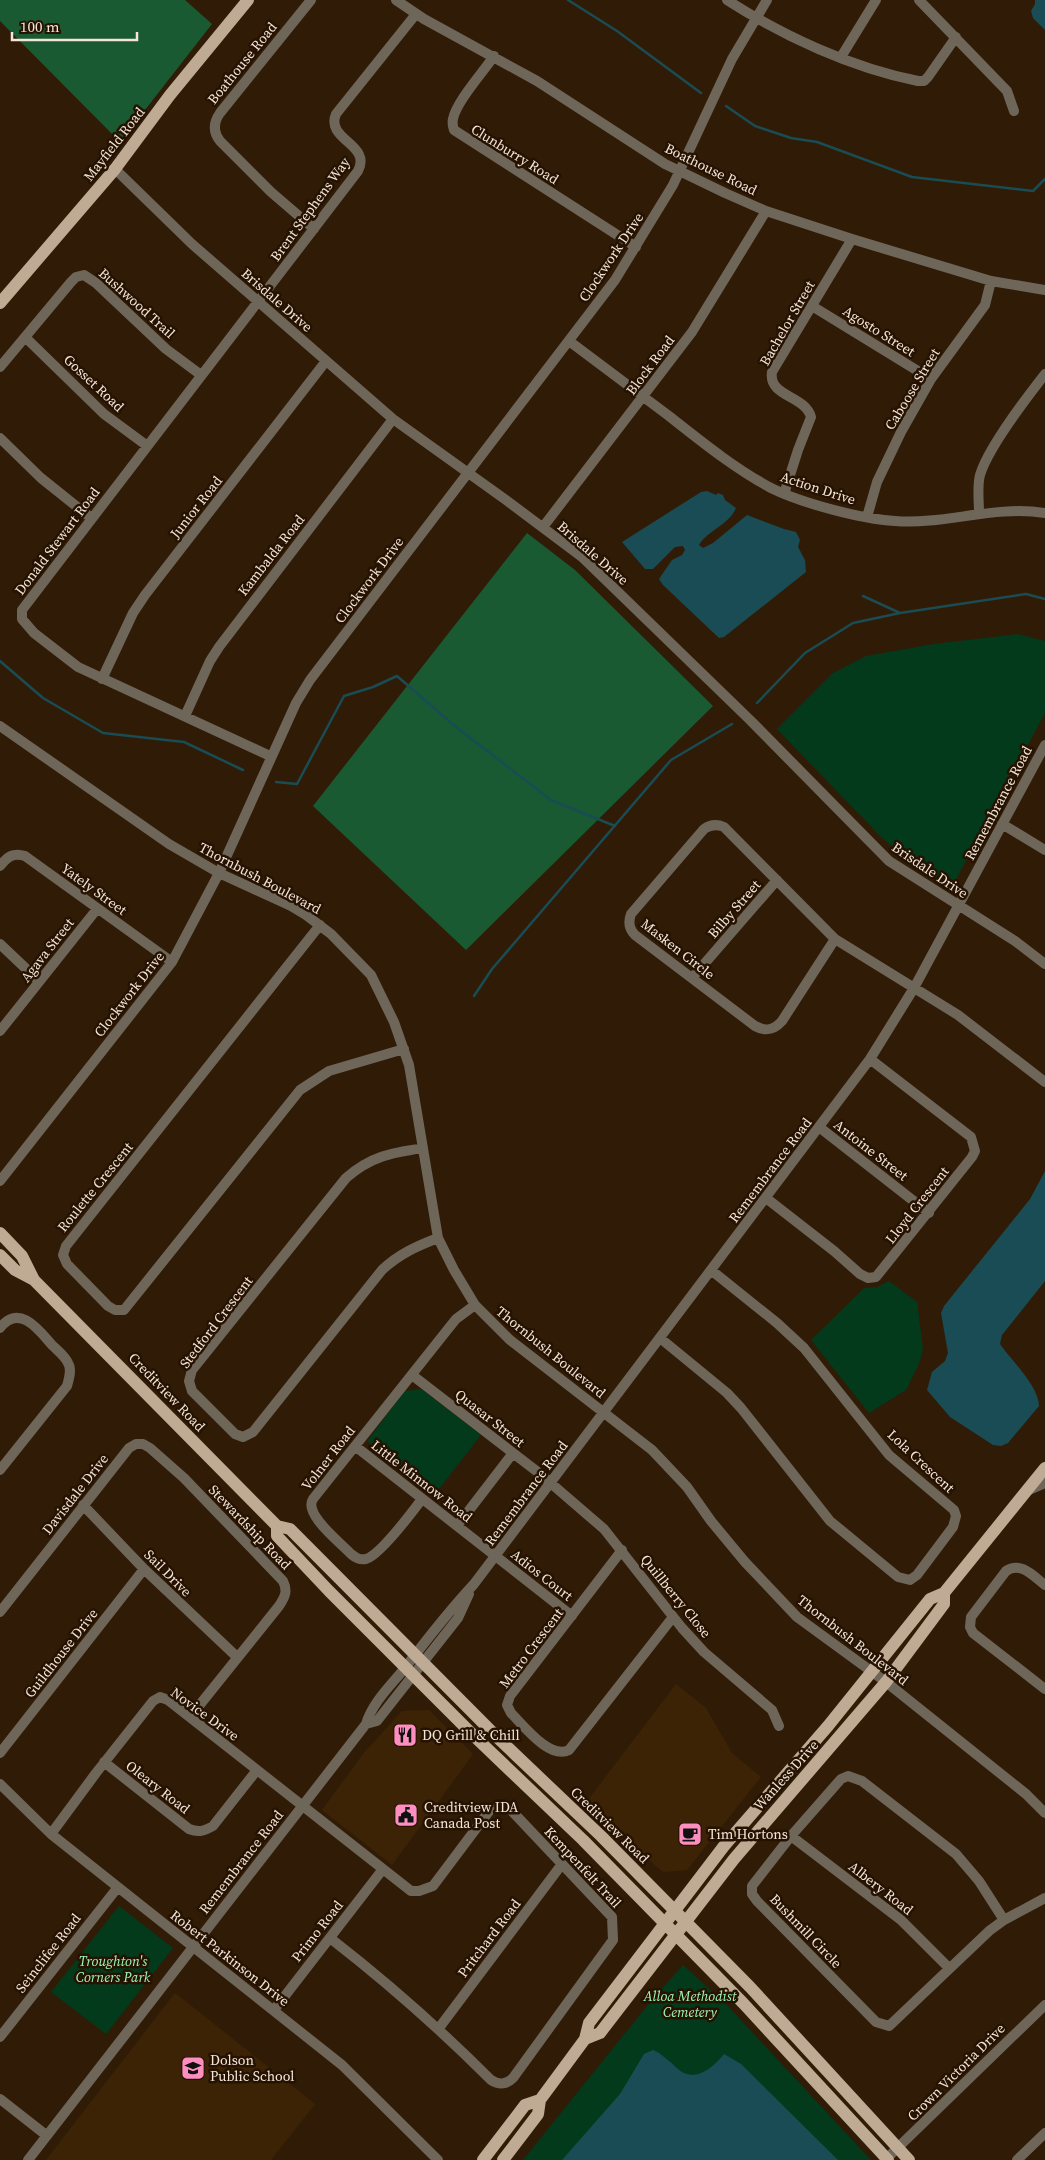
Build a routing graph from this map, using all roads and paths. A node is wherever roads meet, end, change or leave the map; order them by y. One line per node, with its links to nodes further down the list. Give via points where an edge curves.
1 (248, 0): 14 (main road, Mayfield Road, via 170,95)
2 (311, 0): 17 (street, Boathouse Road, via 214,124 220,141)
3 (396, 0): 8 (street, Boathouse Road)
4 (727, 0): 9 (street)
5 (767, 0): 9 (street, Clockwork Drive)
6 (876, 0): 12 (street)
7 (919, 0): 10 (street)
8 (416, 14): 11 (street, Boathouse Road); 17 (street, Brent Stephens Way, via 336,114 334,126 359,152 362,162)
9 (757, 18): 12 (street); 15 (street, Clockwork Drive, via 732,58)
10 (956, 37): 12 (street, via 924,81 911,80); 13 (street, via 1007,91)
11 (494, 56): 15 (street, Boathouse Road); 19 (street, Clunburry Road, via 454,114 454,130)
12 (841, 57)
13 (1014, 111)
14 (115, 169): 22 (street, Brisdale Drive); 23 (main road, Mayfield Road)
15 (680, 171): 16 (street, Boathouse Road); 19 (street, Clockwork Drive)
16 (766, 211): 18 (street, Boathouse Road); 32 (street, Block Road, via 699,321)
17 (314, 229): 22 (street, Brent Stephens Way)
18 (852, 240): 20 (street, Boathouse Road); 24 (street, Bachelor Street)
19 (636, 247): 26 (street, Clockwork Drive)
20 (991, 281): 21 (street, Boathouse Road); 31 (street, Caboose Street, via 985,305)
21 (1045, 290)
22 (258, 302): 27 (street, Brisdale Drive); 30 (street, Donald Stewart Road)
23 (0, 303)
24 (812, 306): 31 (street, Agosto Street); 37 (street, Bachelor Street, via 772,372 773,384 805,406 811,417)
25 (25, 337): 28 (street, Bushwood Trail); 30 (street, Bushwood Trail, via 71,282 84,275 166,349); 35 (street, Gosset Road, via 104,414)
26 (569, 341): 32 (street, Action Drive); 36 (street, Clockwork Drive)
27 (326, 360): 33 (street, Brisdale Drive); 43 (street, Junior Road, via 137,607)
28 (0, 367)
29 (1045, 374): 38 (street, via 981,472)
30 (200, 375): 35 (street, Donald Stewart Road)
31 (931, 379): 40 (street, Caboose Street, via 877,482)
32 (643, 397): 37 (street, Action Drive, via 726,461); 42 (street, Block Road)
33 (393, 419): 36 (street, Brisdale Drive); 44 (street, Kambalda Road, via 223,641 210,661)
34 (0, 438): 41 (street, via 41,478)
35 (146, 445): 41 (street, Donald Stewart Road)
36 (468, 472): 42 (street, Brisdale Drive); 47 (street, Clockwork Drive, via 310,680)
37 (784, 494): 40 (street, Action Drive)
38 (979, 513): 39 (street, Action Drive, via 1019,510); 40 (street, Action Drive, via 915,522)
39 (1045, 513)
40 (867, 517)
41 (91, 518): 43 (street, Donald Stewart Road, via 26,603 21,615 34,633 78,667)
42 (543, 527): 53 (street, Brisdale Drive, via 606,579 889,860)
43 (102, 679): 44 (street, Donald Stewart Road)
44 (185, 716): 47 (street, Donald Stewart Road)
45 (0, 726): 51 (street, Thornbush Boulevard, via 169,844)
46 (1045, 744): 48 (street, Remembrance Road)
47 (270, 756): 51 (street, Clockwork Drive)
48 (1002, 824): 49 (street); 53 (street, Remembrance Road)
49 (1045, 850)
50 (0, 866): 54 (street, Yately Street, via 12,855 25,856)
51 (219, 873): 55 (street, Thornbush Boulevard, via 291,906); 58 (street, Clockwork Drive)
52 (776, 880): 56 (street, Masken Circle); 60 (street, Bilby Street); 60 (street, Masken Circle, via 724,827 709,826 631,914 629,923 635,935)
53 (958, 906): 59 (street, Brisdale Drive); 62 (street, Remembrance Road)
54 (97, 909): 58 (street, Yately Street); 61 (street, Agava Street)
55 (320, 925): 64 (street, Thornbush Boulevard, via 371,975); 64 (street, Roulette Crescent, via 66,1246 63,1255 67,1264 108,1306 124,1310 300,1090 329,1071)
56 (835, 939): 60 (street, Masken Circle, via 782,1021 770,1029 755,1026); 62 (street, Masken Circle)
57 (0, 944): 61 (street)
58 (172, 962): 69 (street, Clockwork Drive)
59 (1045, 964)
60 (692, 978)
61 (39, 981): 63 (street, Agava Street)
62 (914, 988): 65 (street, Remembrance Road); 66 (street, Masken Circle, via 958,1015)
63 (0, 1031)
64 (404, 1049): 68 (street, Thornbush Boulevard)
65 (870, 1059): 67 (street, Remembrance Road); 71 (street, Lloyd Crescent, via 971,1137 974,1144 972,1157)
66 (1045, 1082)
67 (819, 1127): 70 (street, Remembrance Road); 71 (street, Antoine Street)
68 (423, 1148): 73 (street, Thornbush Boulevard); 73 (street, Stedford Crescent, via 371,1160 346,1178 192,1370 189,1381 192,1392 235,1434 243,1436 253,1432 382,1270 396,1257)
69 (0, 1181)
70 (766, 1198): 71 (street, Lloyd Crescent, via 868,1278 882,1272); 75 (street, Remembrance Road)
71 (929, 1213)
72 (0, 1233): 76 (main road, Creditview Road, via 22,1256)
73 (438, 1238): 77 (street, Thornbush Boulevard)
74 (0, 1255): 76 (main road, Creditview Road, via 15,1270)
75 (711, 1270): 79 (street, Remembrance Road); 79 (street, Lola Crescent, via 804,1348 889,1454 954,1510 953,1527 917,1575 910,1580 898,1577 830,1521 741,1408)
76 (34, 1280): 92 (main road, Creditview Road)
77 (475, 1305): 80 (street, Volner Road, via 456,1319); 81 (street, Thornbush Boulevard, via 510,1340)
78 (0, 1328): 85 (street, via 14,1318 32,1322 69,1364 70,1375 67,1386)
79 (660, 1338): 81 (street, Remembrance Road)
80 (412, 1375): 82 (street, Volner Road); 83 (street, Quasar Street)
81 (603, 1413): 87 (street, Remembrance Road); 105 (street, Thornbush Boulevard, via 652,1450 687,1488 745,1562 797,1617)
82 (355, 1446): 90 (street, Little Minnow Road); 90 (street, Volner Road, via 311,1503 314,1516 358,1559 371,1556 405,1522)
83 (512, 1453): 87 (street, Quasar Street); 93 (street)
84 (1045, 1468): 89 (main road, Wanless Drive)
85 (0, 1470)
86 (184, 1478): 91 (street, Davisdale Drive, via 150,1448 136,1444 128,1448); 102 (street, Stewardship Road, via 285,1586 279,1606)
87 (550, 1483): 94 (street, Quillberry Close, via 604,1529); 95 (street, Remembrance Road)
88 (1045, 1483): 89 (street)
89 (1029, 1490): 98 (main road, Wanless Drive)
90 (422, 1499): 93 (street, Little Minnow Road)
91 (83, 1505): 96 (street, Sail Drive); 99 (street, Davisdale Drive)
92 (278, 1526): 103 (main road, Creditview Road, via 290,1529); 104 (main road, Creditview Road, via 277,1536)
93 (458, 1526): 95 (street, Little Minnow Road)
94 (622, 1550): 100 (street, Metro Crescent); 101 (street, Quillberry Close)
95 (496, 1556): 100 (street, Adios Court); 103 (street, Remembrance Road, via 474,1584 458,1618)
96 (144, 1569): 102 (street, Sail Drive); 112 (street, Guildhouse Drive)
97 (1045, 1585): 107 (street, via 1026,1570 1012,1567 973,1613 970,1622 973,1634)
98 (944, 1593): 105 (main road, Wanless Drive, via 930,1599); 106 (main road, Wanless Drive, via 944,1604)
99 (0, 1612)
100 (572, 1616): 101 (street, Metro Crescent, via 510,1696 508,1705 511,1713 551,1751 561,1753 573,1747)
101 (673, 1617): 109 (street, Quillberry Close, via 704,1652 772,1710)
102 (237, 1657): 108 (street, Stewardship Road)
103 (419, 1659): 104 (street, Remembrance Road); 111 (main road, Creditview Road)
104 (409, 1671): 110 (main road, Creditview Road); 116 (street, Remembrance Road, via 369,1714 366,1724)
105 (872, 1672): 106 (street, Thornbush Boulevard); 124 (main road, Wanless Drive)
106 (886, 1682): 117 (street, Thornbush Boulevard, via 1026,1794); 126 (main road, Wanless Drive, via 756,1832)
107 (1045, 1689)
108 (190, 1717): 113 (street, Novice Drive, via 160,1697 153,1701); 114 (street, Novice Drive)
109 (779, 1726)
110 (474, 1737): 111 (main road, via 483,1734); 127 (main road, Creditview Road)
111 (501, 1741): 124 (main road, Creditview Road)
112 (0, 1753)
113 (104, 1762): 114 (street, Oleary Road, via 189,1829 203,1832 213,1826); 118 (street, Novice Drive)
114 (257, 1770): 116 (street, Novice Drive)
115 (0, 1784): 118 (street, Robert Parkinson Drive)
116 (302, 1806): 121 (street, Kempenfelt Trail); 130 (street, Remembrance Road)
117 (1045, 1813)
118 (51, 1834): 122 (street, Robert Parkinson Drive)
119 (791, 1836): 125 (street, Bushmill Circle, via 840,1779 854,1777 956,1854 979,1881); 131 (street, Albery Road, via 901,1920); 131 (street, Bushmill Circle, via 758,1876 752,1886 752,1894 876,2022 889,2026 894,2023)
120 (562, 1864): 121 (street, Kempenfelt Trail, via 509,1808 499,1806 490,1810 433,1886 426,1890 412,1891); 134 (street, Pritchard Road); 134 (street, Kempenfelt Trail, via 612,1917 613,1940 512,2078 500,2084 491,2080)
121 (383, 1869): 129 (street, Primo Road)
122 (118, 1888): 130 (street, Robert Parkinson Drive); 135 (street, Seinclifee Road)
123 (1045, 1898): 125 (street, Bushmill Circle)
124 (674, 1910): 126 (main road, Creditview Road); 127 (main road, Wanless Drive)
125 (1004, 1920): 131 (street, Bushmill Circle)
126 (685, 1921): 128 (main road, Wanless Drive); 141 (main road, Creditview Road)
127 (665, 1923): 128 (main road, Creditview Road); 136 (main road, Wanless Drive, via 589,2023)
128 (676, 1934): 136 (main road, Wanless Drive, via 600,2033); 142 (main road, Creditview Road)
129 (330, 1938): 133 (street, Primo Road); 134 (street, Kempenfelt Trail, via 385,1980)
130 (193, 1946): 133 (street, Robert Parkinson Drive); 140 (street, Remembrance Road)
131 (949, 1968)
132 (1045, 2005): 141 (street, Crown Victoria Drive)
133 (274, 2010): 144 (street, Robert Parkinson Drive, via 342,2065)
134 (439, 2028)
135 (0, 2037)
136 (585, 2039): 138 (main road, Wanless Drive)
137 (0, 2099): 140 (street)
138 (540, 2100): 145 (main road, Wanless Drive, via 525,2105); 146 (main road, Wanless Drive, via 538,2114)
139 (1045, 2133): 148 (street)
140 (46, 2135): 143 (street, Remembrance Road)
141 (897, 2147): 142 (street, Crown Victoria Drive); 147 (main road, Creditview Road)
142 (887, 2159)
143 (28, 2160)
144 (438, 2160)
145 (483, 2160)
146 (503, 2160)
147 (909, 2160)
148 (1017, 2160)

